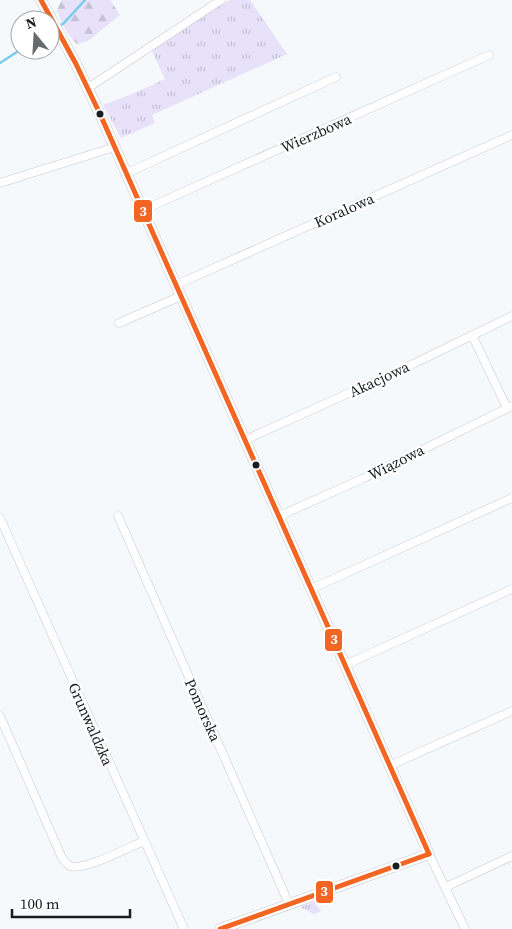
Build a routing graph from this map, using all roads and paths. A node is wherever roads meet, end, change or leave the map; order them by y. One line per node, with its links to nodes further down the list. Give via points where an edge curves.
1 (41, 0): 5 (street)
2 (221, 0): 5 (street)
3 (489, 55): 10 (street, Wierzbowa)
4 (336, 77): 8 (street)
5 (88, 88): 7 (street)
6 (512, 135): 11 (street, Koralowa)
7 (115, 147): 8 (street); 9 (street)
8 (127, 173): 10 (street)
9 (0, 183)
10 (143, 210): 11 (street)
11 (176, 285): 12 (street)
12 (181, 296): 14 (street); 17 (street)
13 (512, 316): 15 (street, Akacjowa)
14 (119, 323)
15 (472, 335): 16 (street); 17 (street, Akacjowa)
16 (509, 407): 20 (street, Wiązowa)
17 (245, 440): 20 (street)
18 (512, 498): 22 (street)
19 (118, 516): 32 (street, Pomorska)
20 (279, 516): 22 (street)
21 (0, 518): 28 (street, Grunwaldzka)
22 (311, 589): 24 (street)
23 (512, 589): 24 (street)
24 (345, 665): 27 (street)
25 (512, 711): 27 (street)
26 (0, 716): 28 (street, via 66,862 71,866 86,865)
27 (389, 766): 29 (street)
28 (144, 841): 33 (street, Grunwaldzka)
29 (429, 854): 31 (street); 32 (street)
30 (512, 856): 31 (street)
31 (446, 887): 35 (street)
32 (289, 904): 34 (street)
33 (184, 929)
34 (220, 929)
35 (464, 929)

